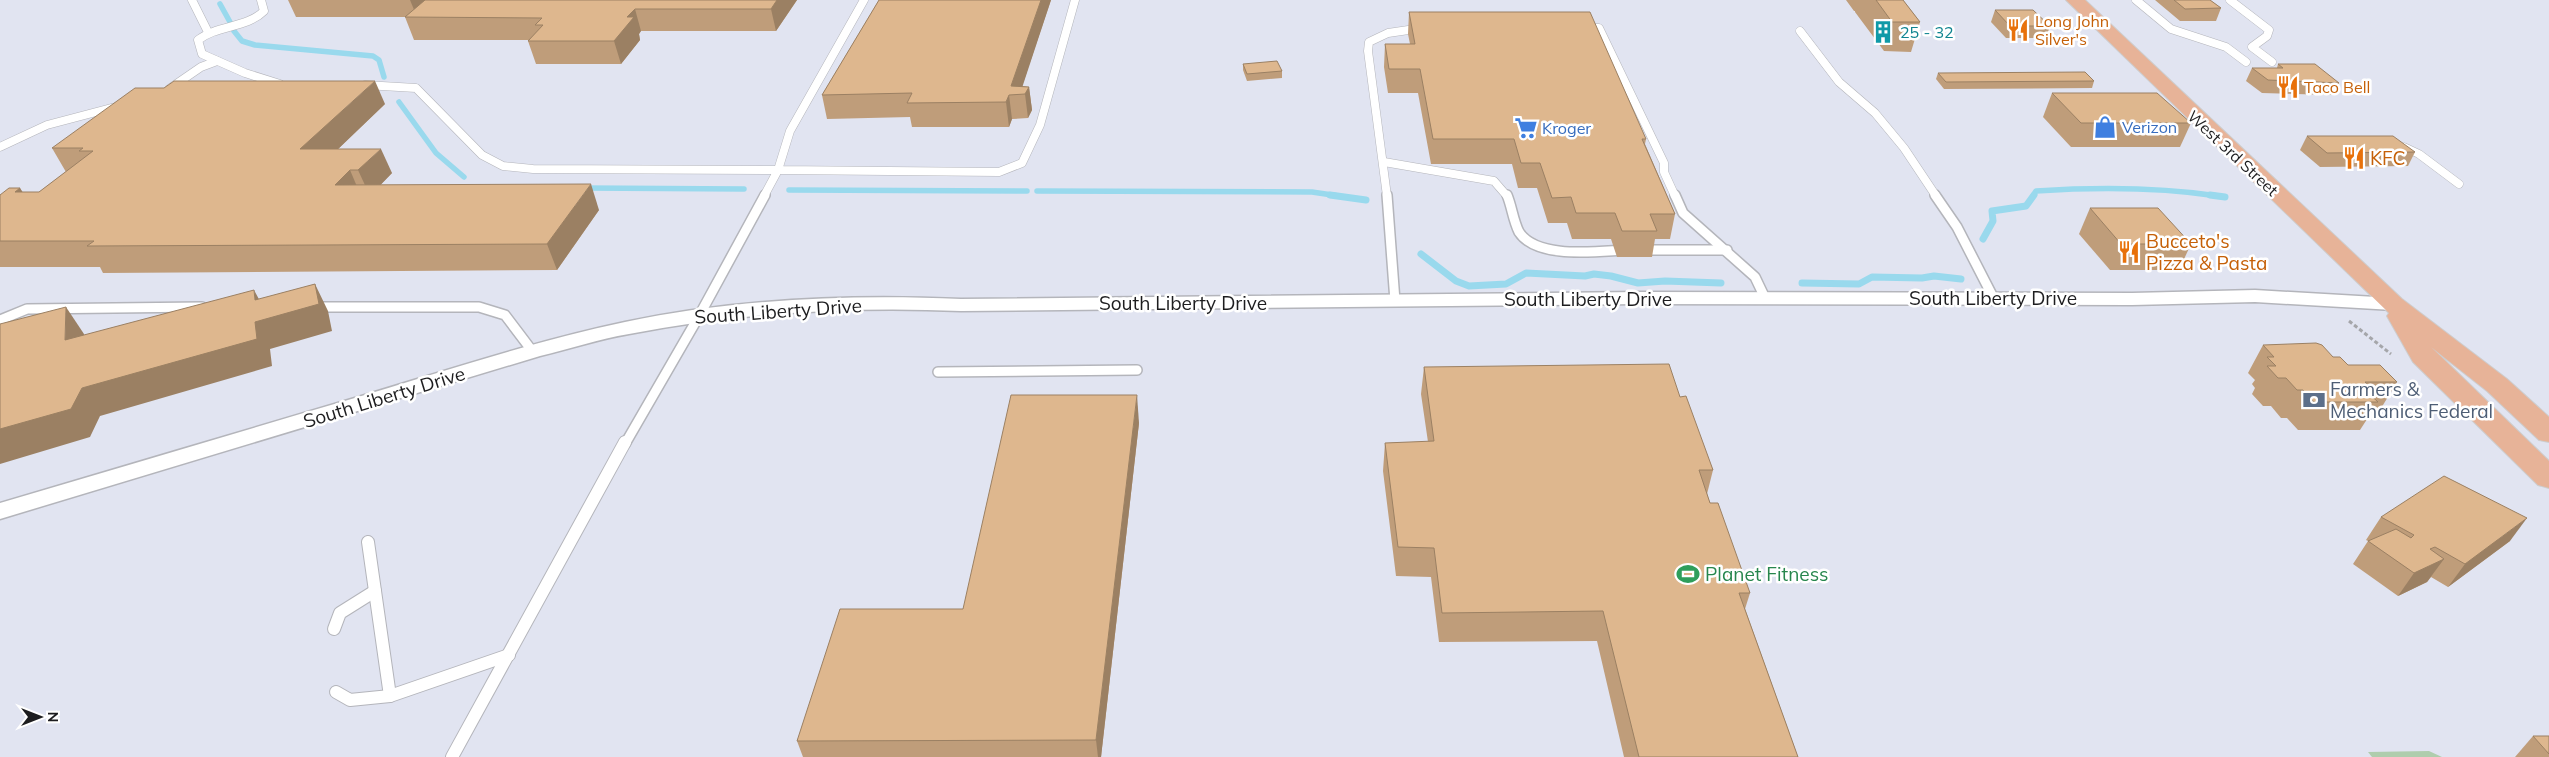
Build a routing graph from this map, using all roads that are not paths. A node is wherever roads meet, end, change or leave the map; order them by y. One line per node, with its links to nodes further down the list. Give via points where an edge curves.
1 (192, 0): 11 (lane)
2 (261, 0): 11 (lane, via 264,11 257,18)
3 (864, 0): 24 (lane, via 790,131)
4 (1075, 0): 24 (lane, via 1040,125 1022,163 999,172)
5 (2075, 0): 30 (main road, West 3rd Street)
6 (2136, 0): 13 (lane, via 2171,29 2226,47)
7 (2230, 0): 14 (lane, via 2269,30 2268,36 2252,47)
8 (1436, 28): 23 (lane, via 1396,30 1369,42)
9 (1570, 28): 26 (lane, via 1599,28 1664,163 1664,172 1683,213)
10 (1800, 31): 27 (lane, via 1839,82 1875,113 1904,148 1957,227)
11 (208, 32): 12 (lane, via 198,40 202,54)
12 (217, 61): 15 (lane); 19 (lane, via 184,77 163,97)
13 (2246, 62)
14 (2272, 62)
15 (260, 77): 16 (lane); 17 (lane)
16 (246, 82)
17 (285, 84)
18 (353, 85): 24 (lane, via 416,88 482,154 503,166 533,169)
19 (173, 95)
20 (126, 105): 22 (lane, via 47,125)
21 (2392, 144): 25 (lane, via 2419,154)
22 (0, 147)
23 (1384, 162): 26 (lane, via 1494,181 1507,191 1520,234 1534,245 1546,249); 29 (lane)
24 (778, 170): 33 (lane)
25 (2459, 184)
26 (1727, 250): 28 (lane, via 1755,277)
27 (1993, 297): 28 (street, South Liberty Drive); 30 (street, South Liberty Drive, via 2132,299 2255,296)
28 (1765, 298): 29 (street, South Liberty Drive)
29 (1395, 301): 33 (street, South Liberty Drive, via 907,303 794,306)
30 (2393, 304): 38 (main road, West 3rd Street, via 2497,385); 39 (main road, West 3rd Street, via 2423,356)
31 (209, 307): 34 (lane, via 27,309)
32 (307, 307): 35 (lane, via 479,307 505,315)
33 (699, 316): 35 (street, South Liberty Drive, via 626,328); 44 (lane, via 650,398)
34 (0, 320)
35 (533, 352): 40 (street, South Liberty Drive)
36 (1137, 370): 37 (lane)
37 (938, 372)
38 (2549, 433)
39 (2549, 478)
40 (0, 511)
41 (368, 542): 42 (lane)
42 (375, 591): 43 (lane, via 340,613); 46 (lane)
43 (334, 629)
44 (509, 655): 46 (lane); 47 (lane)
45 (336, 692): 46 (lane, via 350,700)
46 (390, 696)
47 (452, 757)

